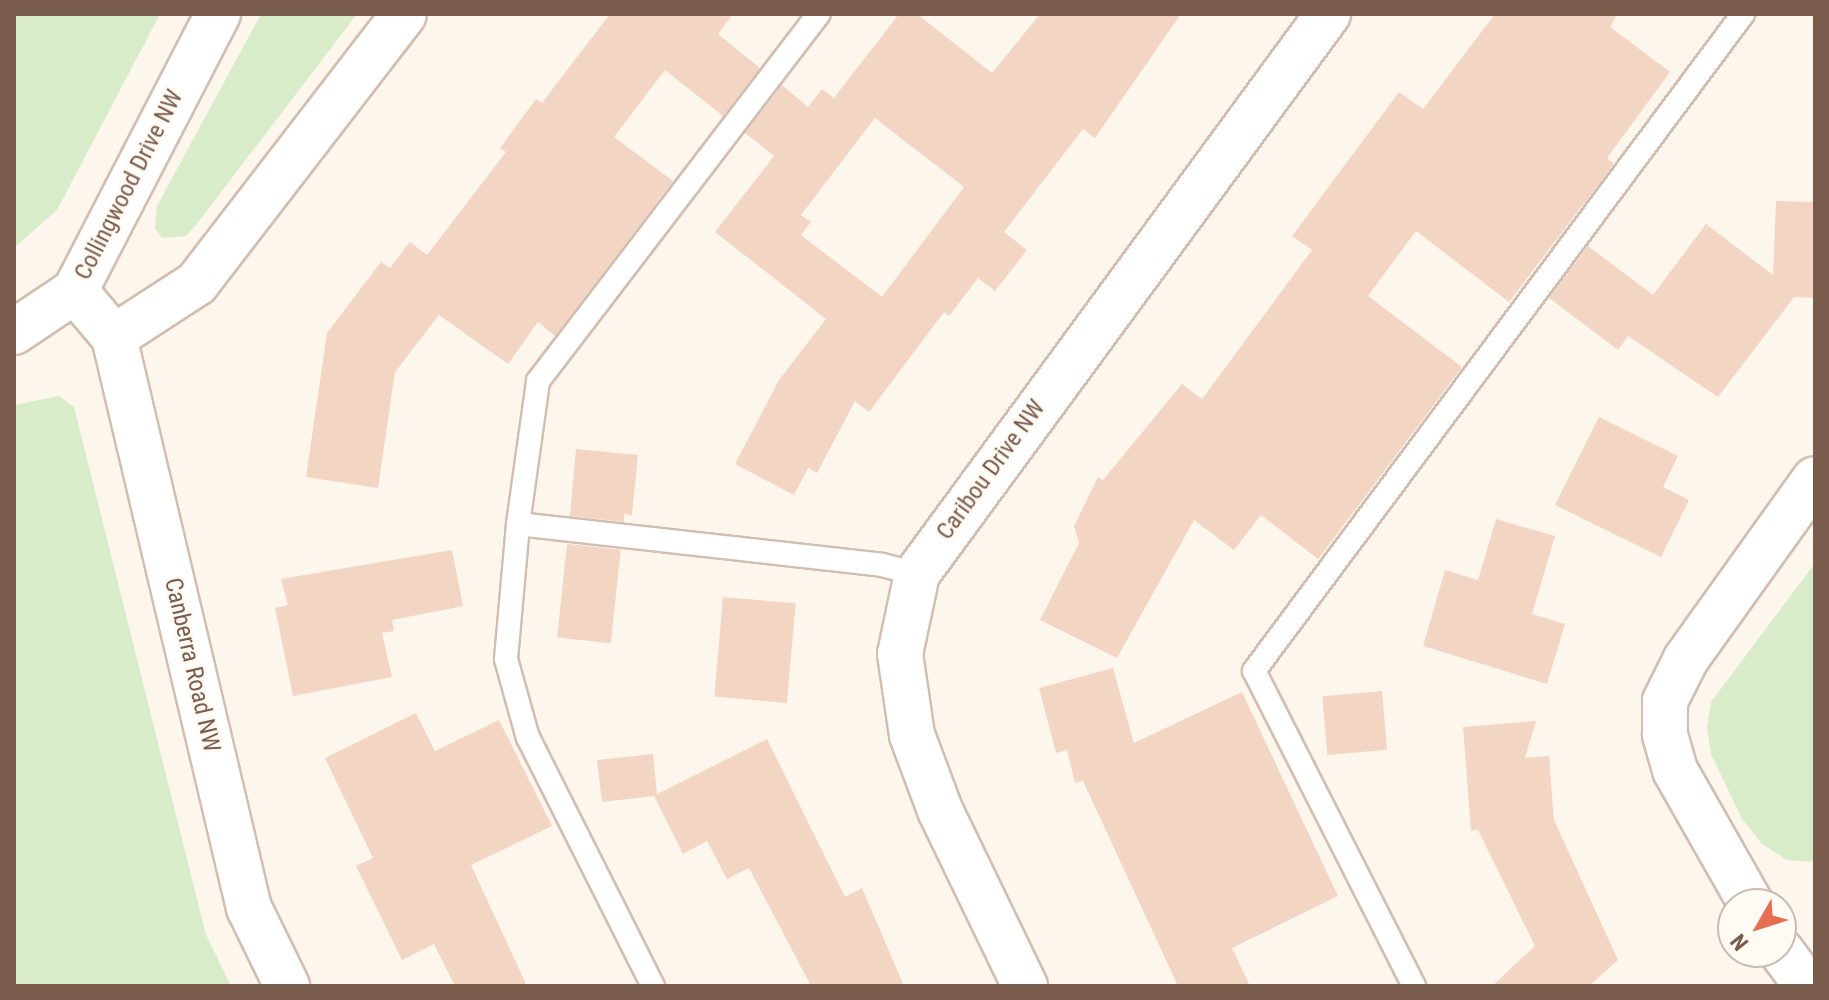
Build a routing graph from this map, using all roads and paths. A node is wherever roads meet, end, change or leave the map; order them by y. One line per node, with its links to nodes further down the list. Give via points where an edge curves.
1 (218, 14): 6 (street, Collingwood Drive NW)
2 (404, 14): 8 (street, via 197,283)
3 (819, 14): 10 (lane, via 538,381)
4 (1328, 14): 11 (street, Caribou Drive NW)
5 (1743, 14): 17 (lane, via 1254,671)
6 (75, 291): 7 (street, Collingwood Drive NW); 8 (street, Canberra Road NW)
7 (14, 332)
8 (114, 337): 14 (street, Canberra Road NW, via 249,908)
9 (1815, 479): 12 (street, via 1686,659 1665,701 1665,734 1675,770)
10 (518, 524): 11 (lane, via 882,565); 15 (lane, via 506,659 528,738)
11 (917, 574): 16 (street, Caribou Drive NW, via 900,654 912,735 940,810)
12 (1742, 888)
13 (1794, 968): 18 (street)
14 (287, 986)
15 (653, 986)
16 (1025, 986)
17 (1414, 986)
18 (1807, 986)

